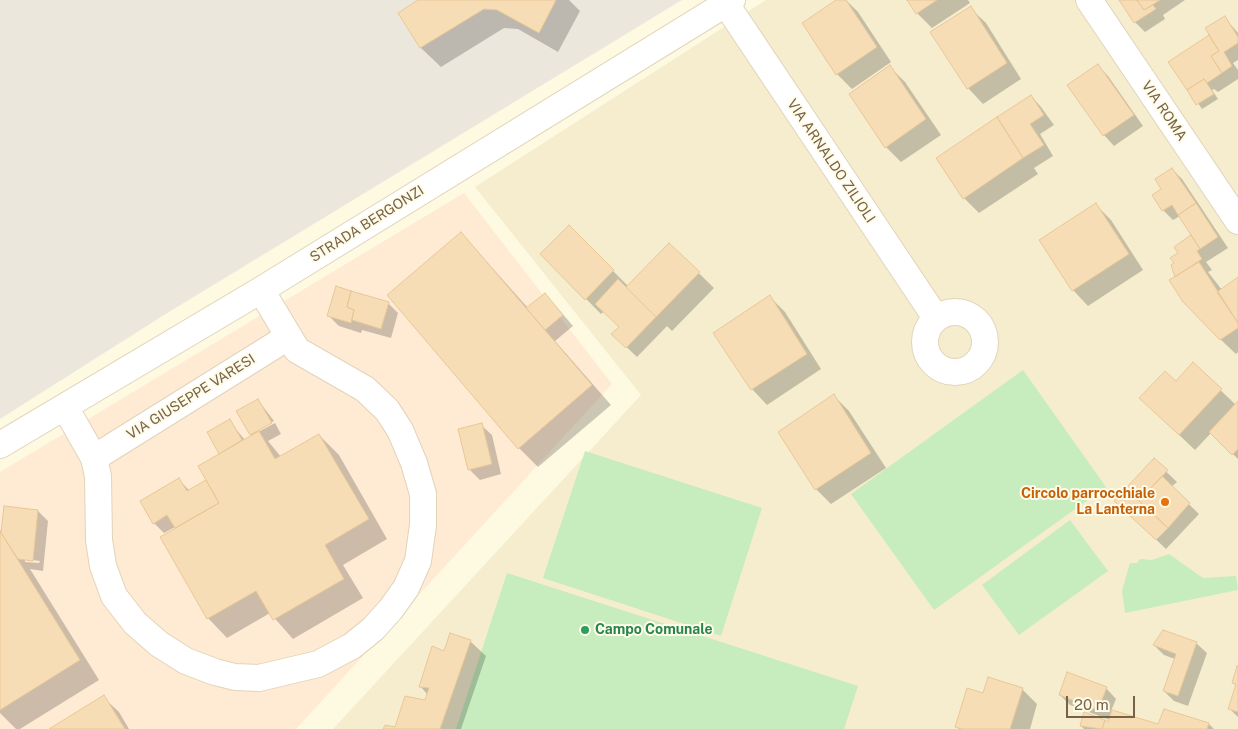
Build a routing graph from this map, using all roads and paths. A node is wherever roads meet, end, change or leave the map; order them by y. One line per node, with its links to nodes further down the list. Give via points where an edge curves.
1 (1089, 0): 3 (street, VIA ROMA)
2 (729, 2): 4 (street, STRADA BERGONZI); 5 (street, VIA ARNALDO ZILIOLI)
3 (1238, 222)
4 (261, 290): 6 (street); 7 (street, STRADA BERGONZI)
5 (936, 318)
6 (288, 337): 9 (street, VIA GIUSEPPE VARESI); 9 (street, via 298,350 365,389 387,410 400,430 414,463 422,494 423,525 418,561 406,588 391,610 352,646 318,664 259,678 215,672 186,661 159,644 114,596 103,566)
7 (65, 406): 8 (street, STRADA BERGONZI); 9 (street)
8 (0, 445)
9 (94, 458)

